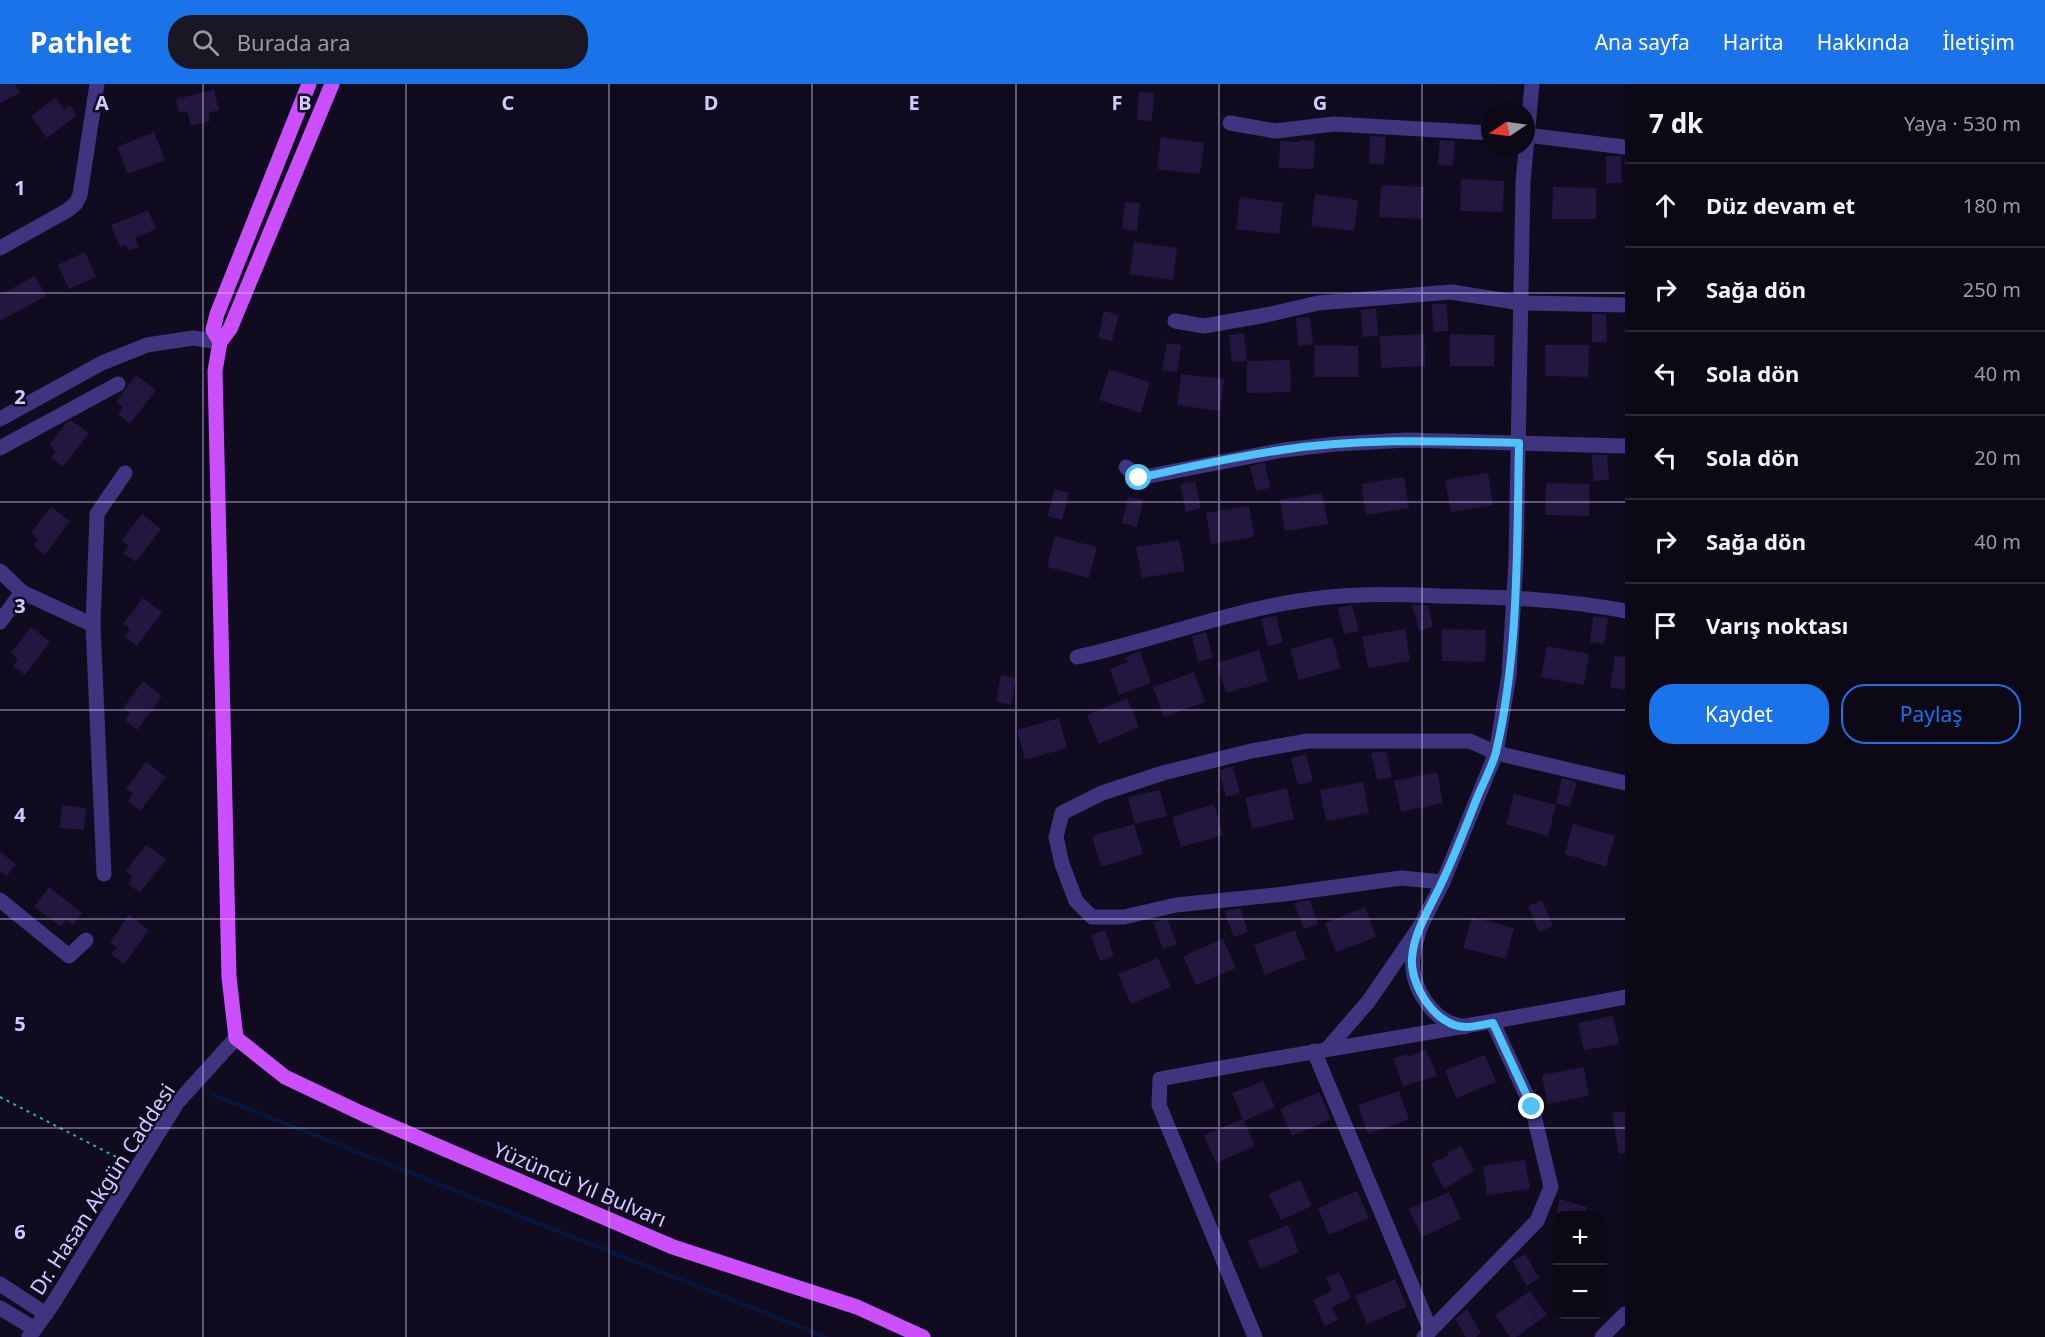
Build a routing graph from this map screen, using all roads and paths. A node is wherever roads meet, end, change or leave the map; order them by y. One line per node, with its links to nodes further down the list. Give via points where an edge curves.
1 (97, 84): 11 (street, via 76,203)
2 (309, 84): 15 (main road, via 217,314 213,330)
3 (332, 84): 15 (main road, via 230,329)
4 (1532, 84): 5 (street)
5 (1530, 102)
6 (1230, 123): 7 (street, via 1275,131 1334,124)
7 (1481, 132)
8 (1535, 136): 9 (street)
9 (1625, 147)
10 (1525, 156): 12 (street)
11 (0, 248)
12 (1521, 303): 13 (street); 14 (street, via 1451,292 1318,303 1204,326); 18 (street)
13 (1625, 305)
14 (1174, 321)
15 (220, 342): 17 (street, via 193,338 147,345 102,363); 40 (main road, via 215,371 221,680 229,977)
16 (117, 384): 20 (street)
17 (0, 419)
18 (1519, 443): 19 (street); 21 (street, via 1407,440 1336,444 1283,450 1139,478); 25 (street)
19 (1625, 446)
20 (0, 448)
21 (1126, 467)
22 (125, 473): 28 (street, via 97,514)
23 (0, 571): 24 (street)
24 (22, 592): 27 (street); 28 (street)
25 (1514, 597): 26 (street); 29 (street, via 1360,594 1298,601); 30 (street, via 1509,675)
26 (1625, 611)
27 (0, 622)
28 (93, 625): 32 (street)
29 (1077, 657)
30 (1496, 753): 31 (street); 33 (street); 33 (street, via 1470,741 1297,743 1163,773 1102,793 1062,813 1056,837 1076,901 1092,917 1124,917 1176,905 1401,878)
31 (1625, 783)
32 (104, 874)
33 (1443, 882): 35 (street)
34 (0, 900): 36 (street, via 69,956)
35 (1421, 925): 39 (street, via 1412,958 1420,993 1447,1021); 41 (street, via 1368,1002)
36 (86, 940)
37 (1625, 997): 38 (street)
38 (1493, 1023): 39 (street); 49 (street, via 1532,1107 1551,1187 1537,1221)
39 (1465, 1028): 41 (street)
40 (236, 1038): 43 (street, Dr. Hasan Akgün Caddesi, via 177,1103); 50 (main road, Yüzüncü Yıl Bulvarı, via 285,1077 395,1128 674,1247 857,1307)
41 (1321, 1049): 49 (street); 51 (street, via 1160,1079 1159,1105)
42 (0, 1097): 43 (path)
43 (137, 1168): 46 (street, Dr. Hasan Akgün Caddesi)
44 (0, 1284): 46 (street)
45 (0, 1308): 48 (street)
46 (46, 1314): 48 (street, Dr. Hasan Akgün Caddesi)
47 (1625, 1314): 52 (street)
48 (32, 1333)
49 (1427, 1333)
50 (923, 1337)
51 (1255, 1337)
52 (1602, 1337)

